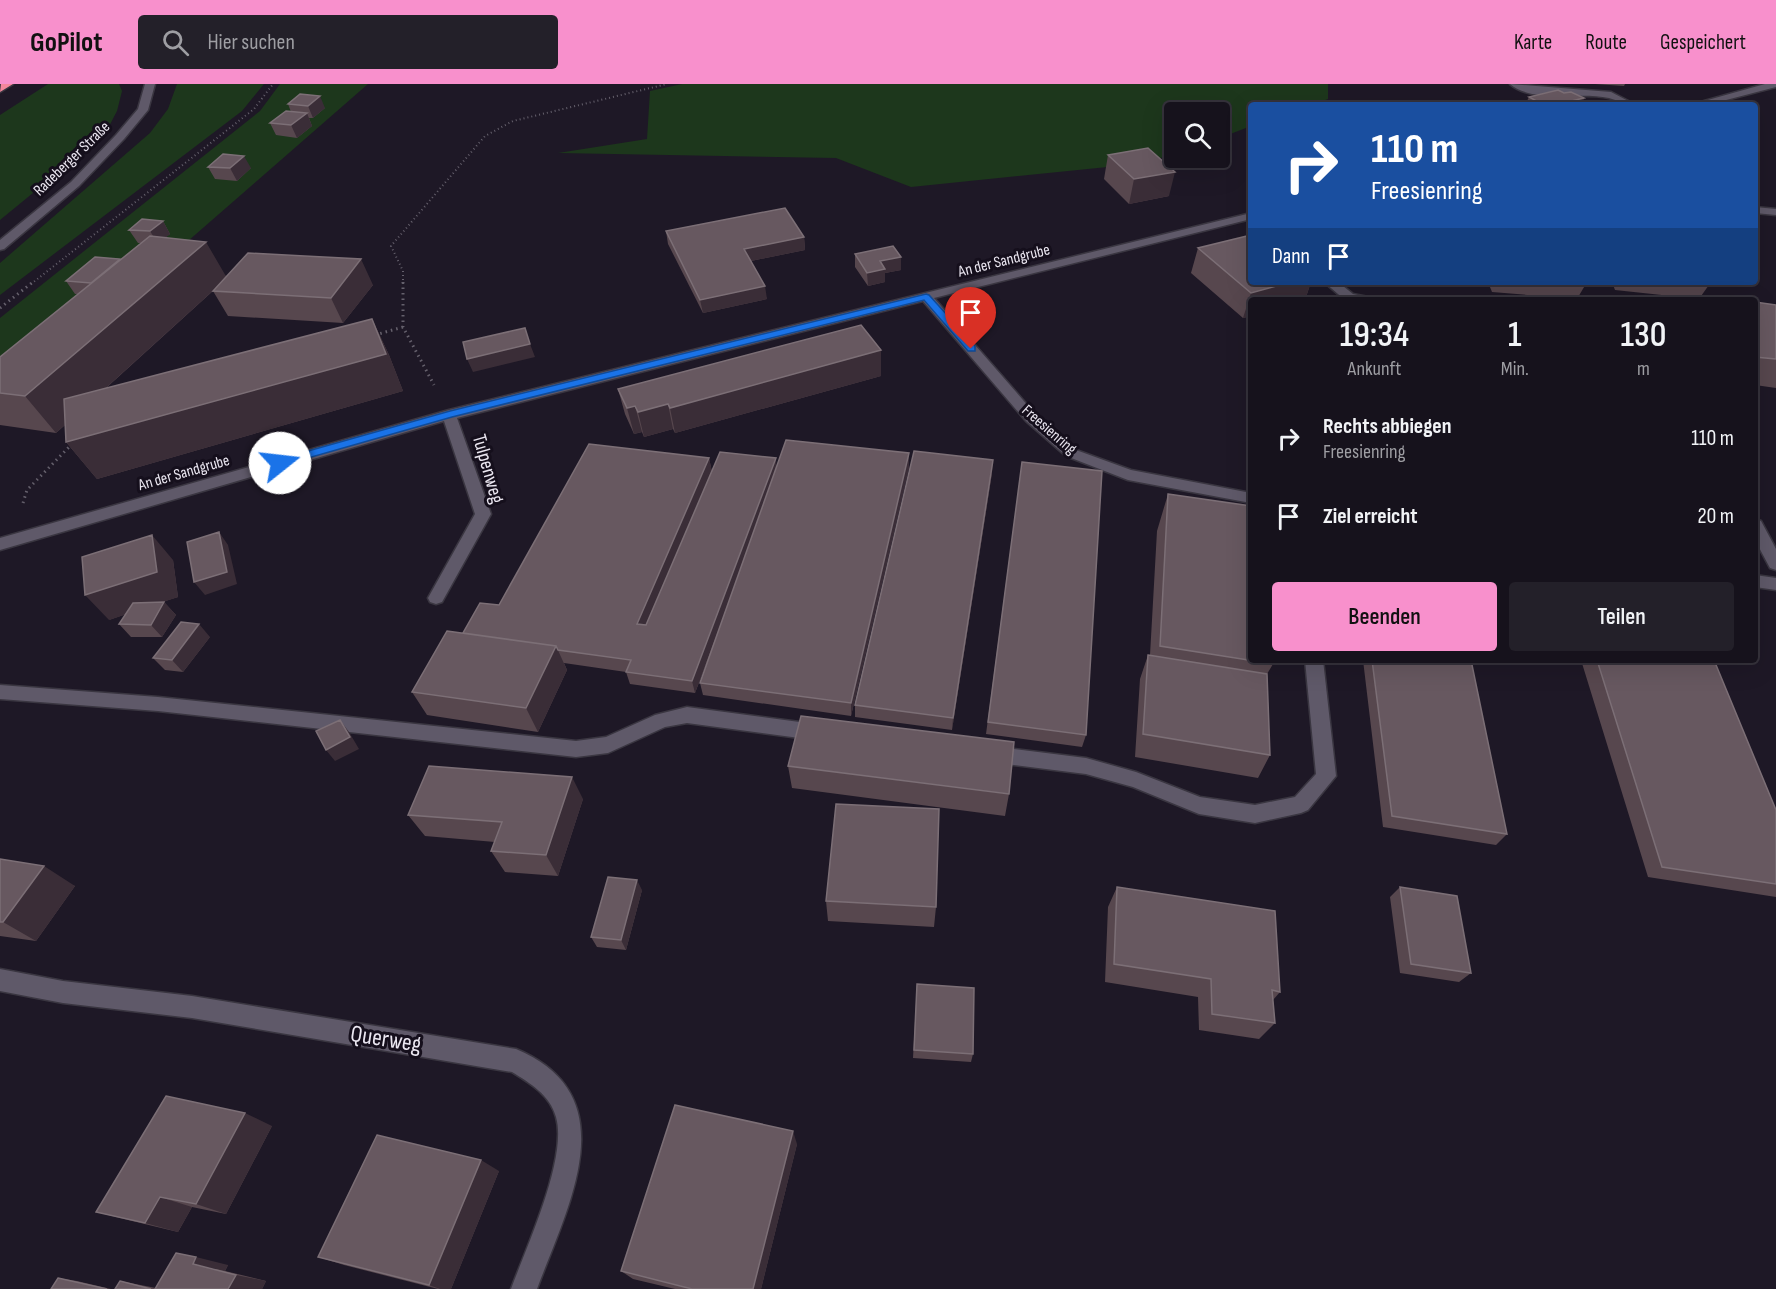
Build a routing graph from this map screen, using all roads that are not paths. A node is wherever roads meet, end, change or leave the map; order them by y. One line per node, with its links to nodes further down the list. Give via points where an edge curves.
1 (8, 84): 5 (highway)
2 (150, 84): 11 (street, Radeberger Straße, via 143,110 120,137 75,184)
3 (1515, 84): 6 (street, via 1527,90 1611,95)
4 (1776, 84): 7 (street)
5 (0, 89)
6 (1625, 102)
7 (1707, 102)
8 (1758, 210): 9 (street)
9 (1776, 212)
10 (1248, 219): 13 (street, An der Sandgrube)
11 (0, 246)
12 (1334, 285): 14 (street)
13 (926, 297): 15 (street, An der Sandgrube); 16 (street, Freesienring, via 1031,418 1071,453 1128,475)
14 (1349, 297)
15 (450, 414): 18 (street, An der Sandgrube); 22 (street, Tulpenweg, via 483,514)
16 (1248, 497)
17 (1758, 531): 19 (street)
18 (6, 543)
19 (1776, 564)
20 (1758, 581): 21 (street)
21 (1776, 584)
22 (436, 598)
23 (1314, 663): 26 (street, via 1326,776 1301,804 1255,814 1199,804 1086,766)
24 (0, 692): 25 (street, via 158,704 576,749 608,745 662,720 687,716)
25 (839, 735)
26 (968, 751)
27 (0, 980): 28 (street, Querweg, via 63,992 192,1007 516,1061 548,1081 568,1114 570,1156)
28 (524, 1289)

